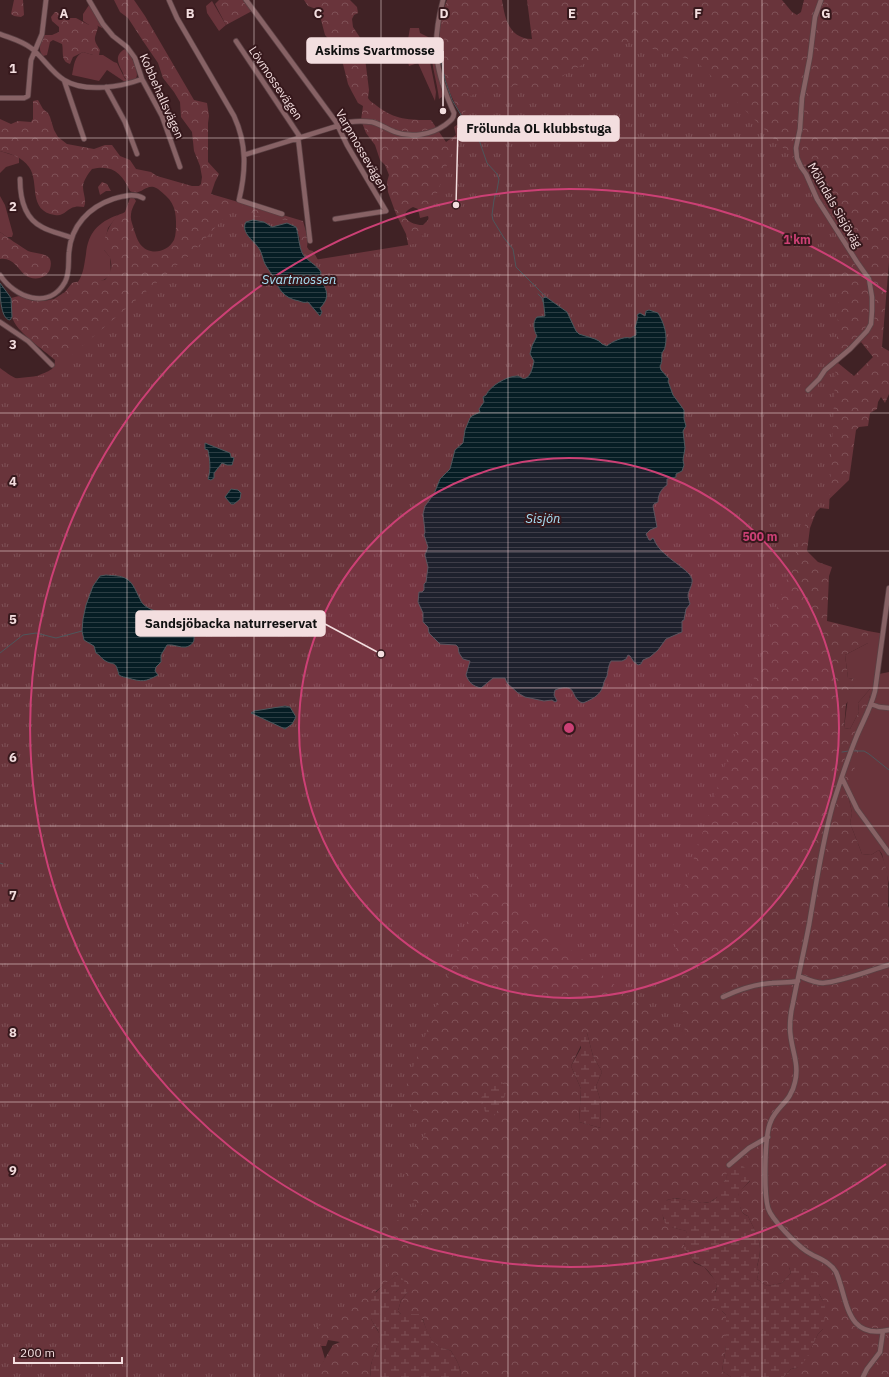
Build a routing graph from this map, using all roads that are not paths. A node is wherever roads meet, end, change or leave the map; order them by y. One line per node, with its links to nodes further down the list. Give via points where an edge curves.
1 (46, 0): 9 (street, via 43,30)
2 (89, 0): 10 (street, Kobbehallsvägen, via 107,30 133,54)
3 (169, 0): 18 (street, via 236,121)
4 (246, 0): 14 (street, Varpmossevägen)
5 (443, 0): 14 (street, via 437,30 437,60 441,83 454,117 437,130 413,136 366,122)
6 (821, 0): 29 (street, Mölndals Sisjöväg, via 815,17 802,98 797,158 821,205 869,279 872,320 867,331 825,370)
7 (0, 34): 9 (street)
8 (236, 41): 15 (street, Lövmossevägen)
9 (34, 50): 11 (street); 13 (street, via 27,97)
10 (142, 79): 12 (street); 19 (street, Kobbehallsvägen, via 162,116)
11 (64, 80): 12 (street, via 83,86); 16 (street)
12 (106, 87): 17 (street, via 125,122)
13 (0, 98)
14 (339, 125): 15 (street); 23 (street, Varpmossevägen, via 347,145 386,211)
15 (299, 137): 18 (street); 25 (street, Lövmossevägen)
16 (84, 139)
17 (137, 154)
18 (244, 154): 22 (street, via 244,177 239,200)
19 (180, 167)
20 (20, 179): 24 (street, via 22,201 33,221 44,228)
21 (143, 198): 24 (street, via 128,195 103,203 82,220)
22 (282, 214)
23 (335, 219)
24 (72, 238): 26 (street, via 66,278 60,288 48,296 35,298 20,294 8,286)
25 (310, 241)
26 (0, 274)
27 (0, 322): 28 (street, via 28,341)
28 (52, 365)
29 (808, 390)
30 (889, 588): 31 (street, via 876,685)
31 (871, 704): 32 (street); 33 (street)
32 (889, 708)
33 (842, 778): 34 (street, via 859,812); 36 (street, via 824,839)
34 (889, 853)
35 (889, 965): 36 (street, via 822,983)
36 (798, 978): 37 (street, via 736,991); 38 (street, via 790,1028 797,1062 796,1081 790,1095 771,1120)
37 (723, 997)
38 (768, 1137): 39 (street); 41 (street, via 767,1199 773,1217 802,1248 833,1267 854,1322 865,1329)
39 (729, 1165)
40 (889, 1330): 41 (street)
41 (883, 1331): 42 (street, via 880,1352)
42 (862, 1377)

